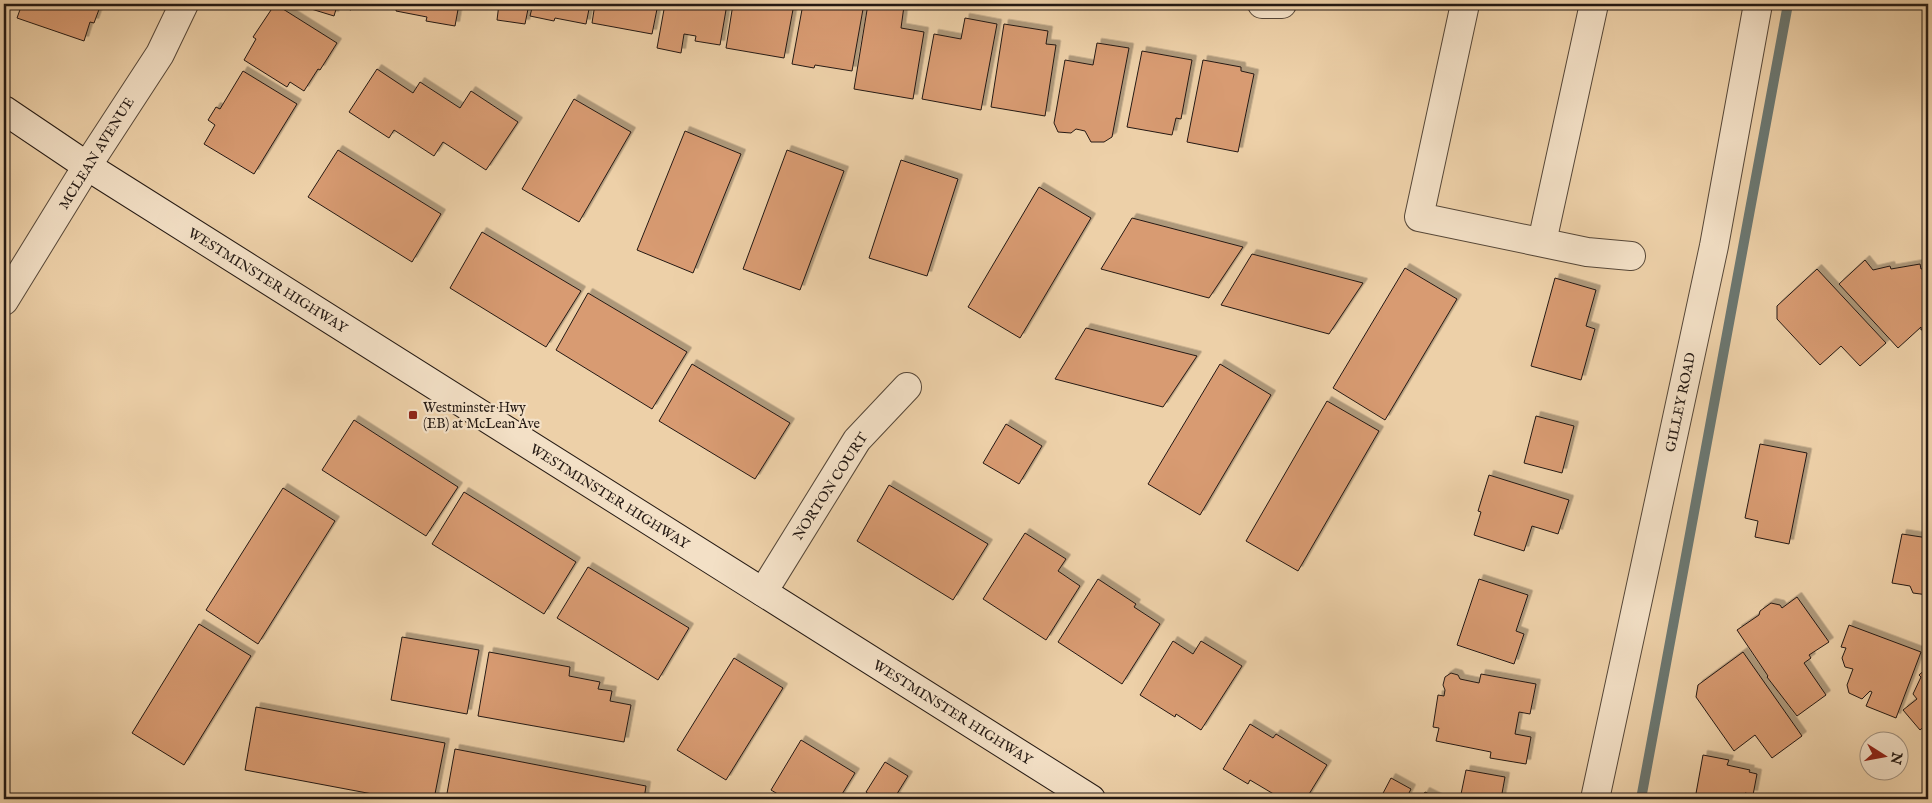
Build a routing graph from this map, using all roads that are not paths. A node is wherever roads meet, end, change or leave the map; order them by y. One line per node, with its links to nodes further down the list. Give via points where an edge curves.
1 (184, 4): 8 (street, MCLEAN AVENUE, via 160,54)
2 (1262, 4): 3 (street)
3 (1282, 4)
4 (1465, 4): 9 (street, via 1419,217)
5 (1594, 4): 9 (street)
6 (1758, 4): 15 (street, GILLEY ROAD, via 1714,246)
7 (4, 110): 8 (street, WESTMINSTER HIGHWAY)
8 (87, 166): 11 (street, MCLEAN AVENUE); 13 (street, WESTMINSTER HIGHWAY)
9 (1542, 242): 10 (street, via 1587,252)
10 (1631, 256)
11 (4, 301)
12 (907, 387): 13 (street, NORTON COURT, via 857,440)
13 (763, 592): 14 (street, WESTMINSTER HIGHWAY)
14 (1091, 799)
15 (1595, 799)

